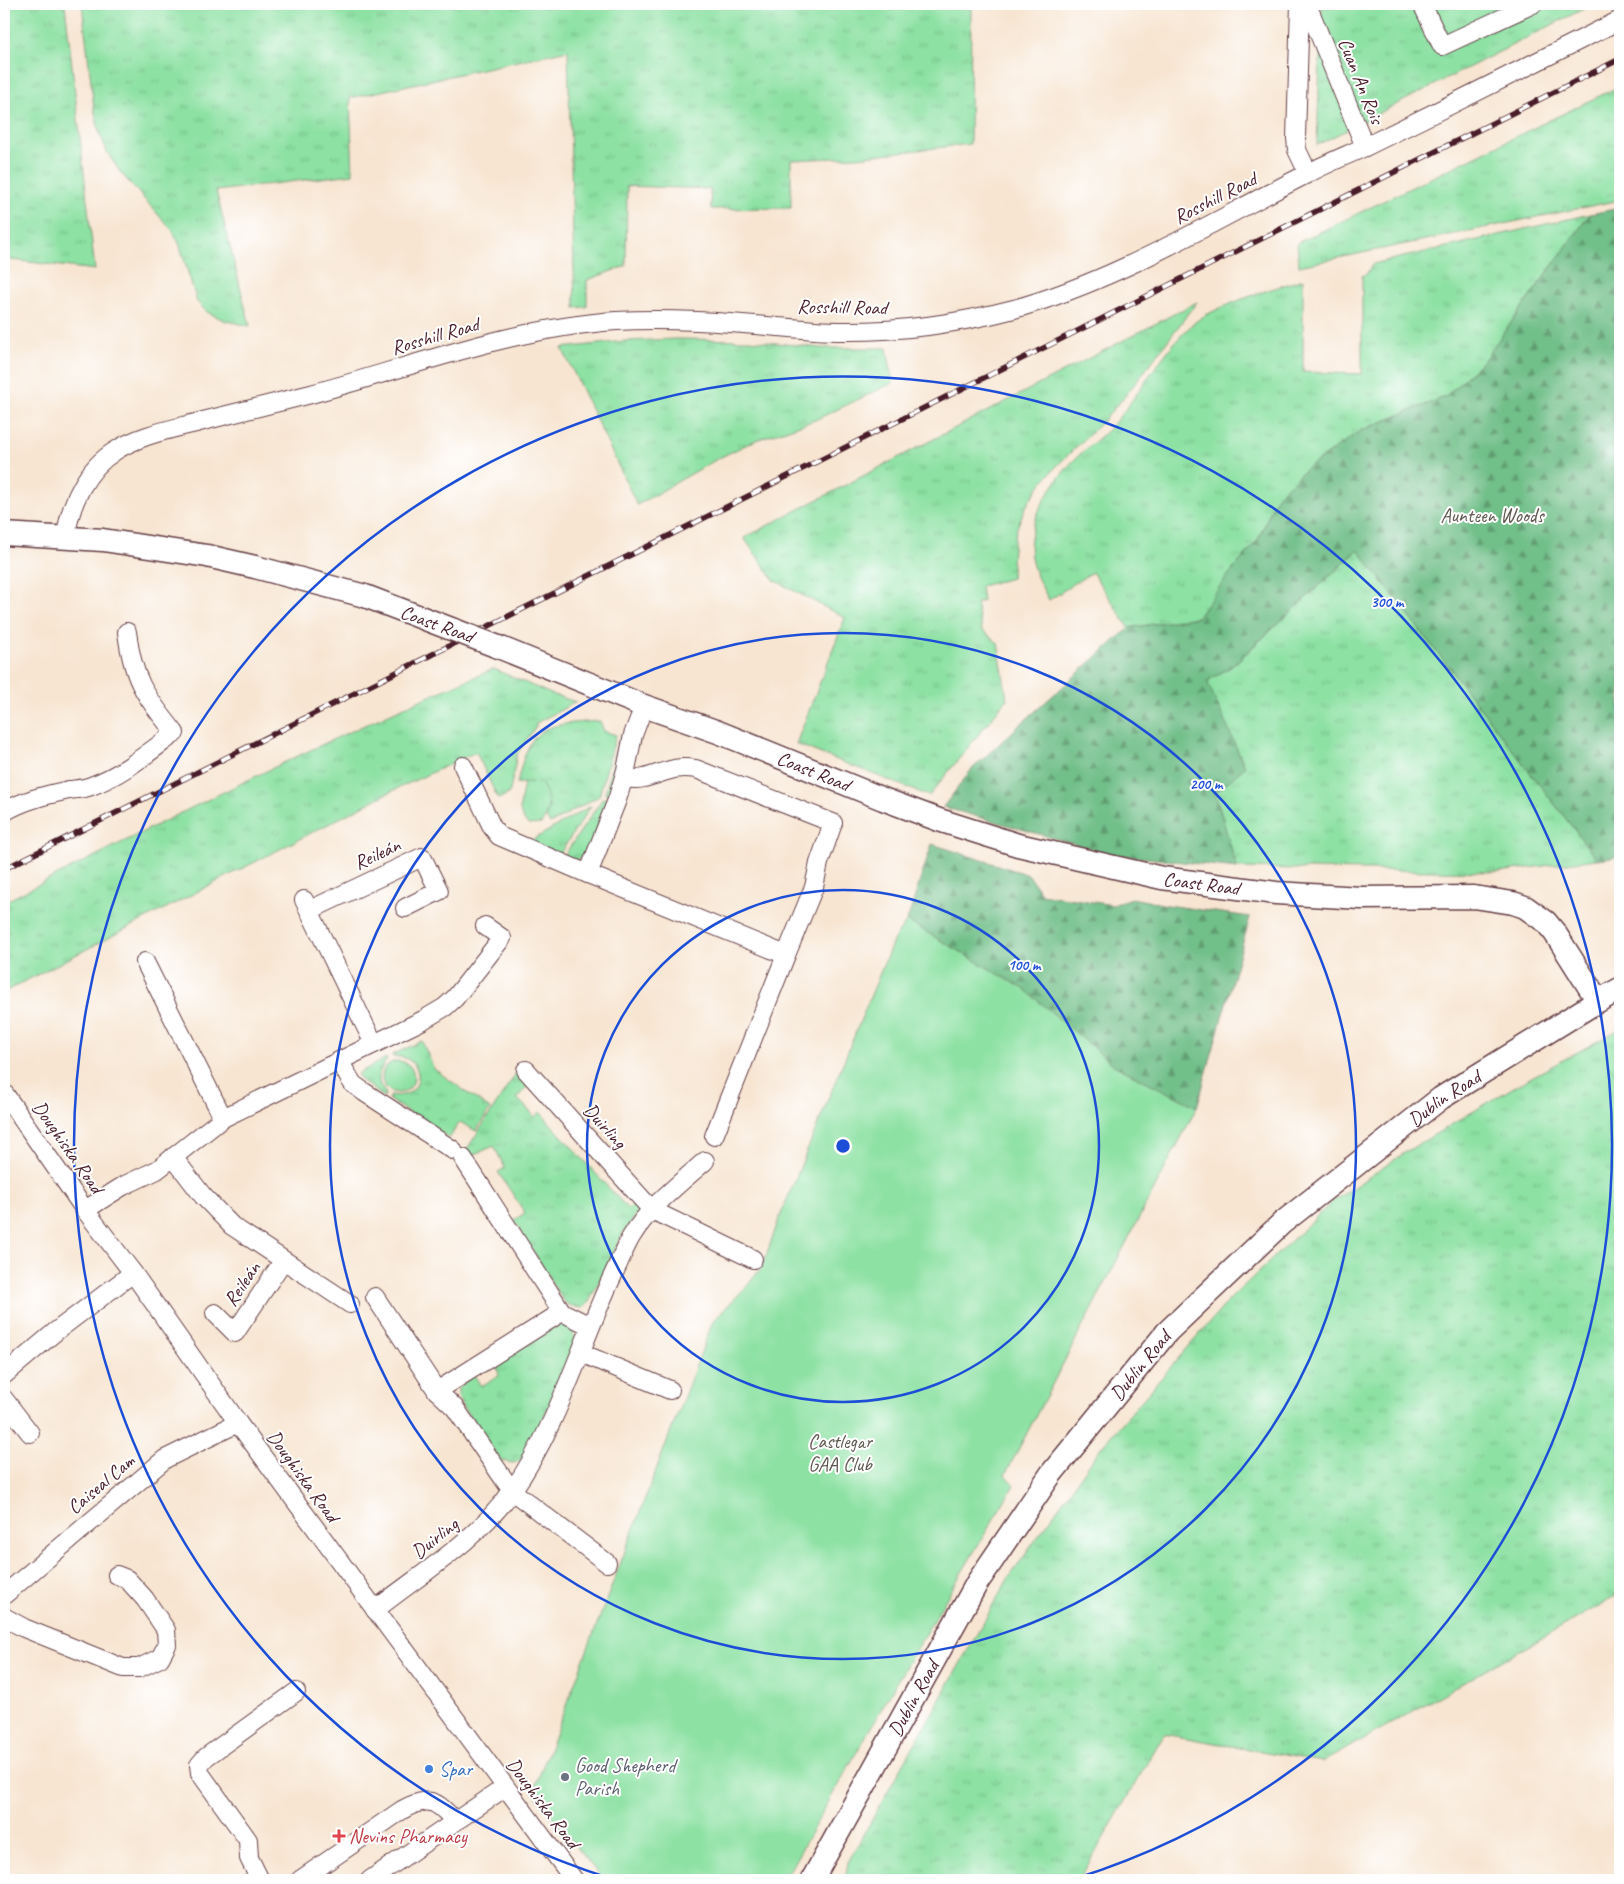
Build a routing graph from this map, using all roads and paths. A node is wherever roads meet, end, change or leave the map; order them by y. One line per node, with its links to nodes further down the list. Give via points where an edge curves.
1 (1300, 4): 7 (street, via 1296,138 1297,150)
2 (1307, 4): 6 (street, Cuan An Rois)
3 (1422, 4): 4 (street, via 1442,46)
4 (1533, 4)
5 (1620, 20): 6 (street, Rosshill Road)
6 (1365, 147): 7 (street, Rosshill Road)
7 (1308, 173): 9 (street, Rosshill Road, via 1137,260 1048,298 1010,310 887,330 834,331 680,320 616,321 560,327 509,337 155,434 119,448 93,470 68,518)
8 (4, 534): 9 (main road, Coast Road)
9 (66, 536): 11 (main road, Coast Road, bridge, via 141,544 254,567 365,596)
10 (127, 632): 14 (street, via 133,668 142,689 175,733 108,779 89,787 37,797)
11 (644, 706): 13 (street, via 633,735); 21 (main road, Coast Road, via 939,820 1018,846 1162,878 1293,895 1474,897 1513,903 1525,907 1546,922)
12 (463, 766): 15 (street, via 499,836)
13 (624, 778): 15 (street); 18 (street, via 637,780 672,768 696,769 832,823 814,887)
14 (4, 812)
15 (588, 874): 18 (street)
16 (405, 908): 22 (street, Reileán, via 438,891 422,857 307,905)
17 (485, 926): 22 (street, via 502,938 455,998 445,1008)
18 (786, 955): 27 (street)
19 (145, 962): 26 (street)
20 (1620, 989): 21 (main road, Dublin Road)
21 (1598, 1001): 60 (main road, Dublin Road, via 1441,1098 1282,1223 1167,1332 1051,1474 977,1584)
22 (374, 1044): 23 (street)
23 (339, 1061): 26 (street); 37 (street, via 353,1084 458,1154)
24 (526, 1070): 31 (street, Duirling)
25 (4, 1093): 30 (street, Doughiska Road)
26 (223, 1118): 28 (street)
27 (714, 1136)
28 (173, 1157): 30 (street, via 157,1170 123,1186); 33 (street, Reileán, via 203,1196 232,1226)
29 (705, 1161): 31 (street, Duirling)
30 (85, 1210): 34 (street, Doughiska Road)
31 (652, 1210): 32 (street, Duirling); 39 (street, Duirling, via 632,1237)
32 (753, 1259)
33 (283, 1261): 36 (street, Reileán); 38 (street, Reileán, via 235,1333)
34 (133, 1273): 41 (street); 45 (street, Doughiska Road)
35 (375, 1297): 42 (street)
36 (350, 1304)
37 (562, 1312): 39 (street); 42 (street)
38 (215, 1313)
39 (590, 1326): 40 (street, Duirling)
40 (581, 1353): 43 (street); 47 (street, Duirling, via 549,1430)
41 (4, 1375)
42 (437, 1390): 47 (street, via 455,1408)
43 (670, 1390)
44 (4, 1399): 46 (street)
45 (238, 1423): 50 (street, Caiseal Cam, via 158,1464); 51 (street, Doughiska Road)
46 (30, 1433)
47 (512, 1491): 48 (street); 51 (street, Duirling, via 476,1532)
48 (607, 1563)
49 (117, 1575): 52 (street, via 127,1579 145,1599 166,1630 167,1645 160,1658 139,1668 123,1668)
50 (4, 1595)
51 (375, 1610): 54 (street, Doughiska Road)
52 (4, 1617)
53 (296, 1692): 56 (street, via 199,1765 200,1773 248,1840 249,1858)
54 (504, 1788): 55 (street); 59 (street, Doughiska Road)
55 (455, 1821): 57 (street, via 444,1808 433,1802 417,1801); 58 (street)
56 (260, 1880)
57 (300, 1880)
58 (370, 1880)
59 (574, 1880)
60 (812, 1880)

